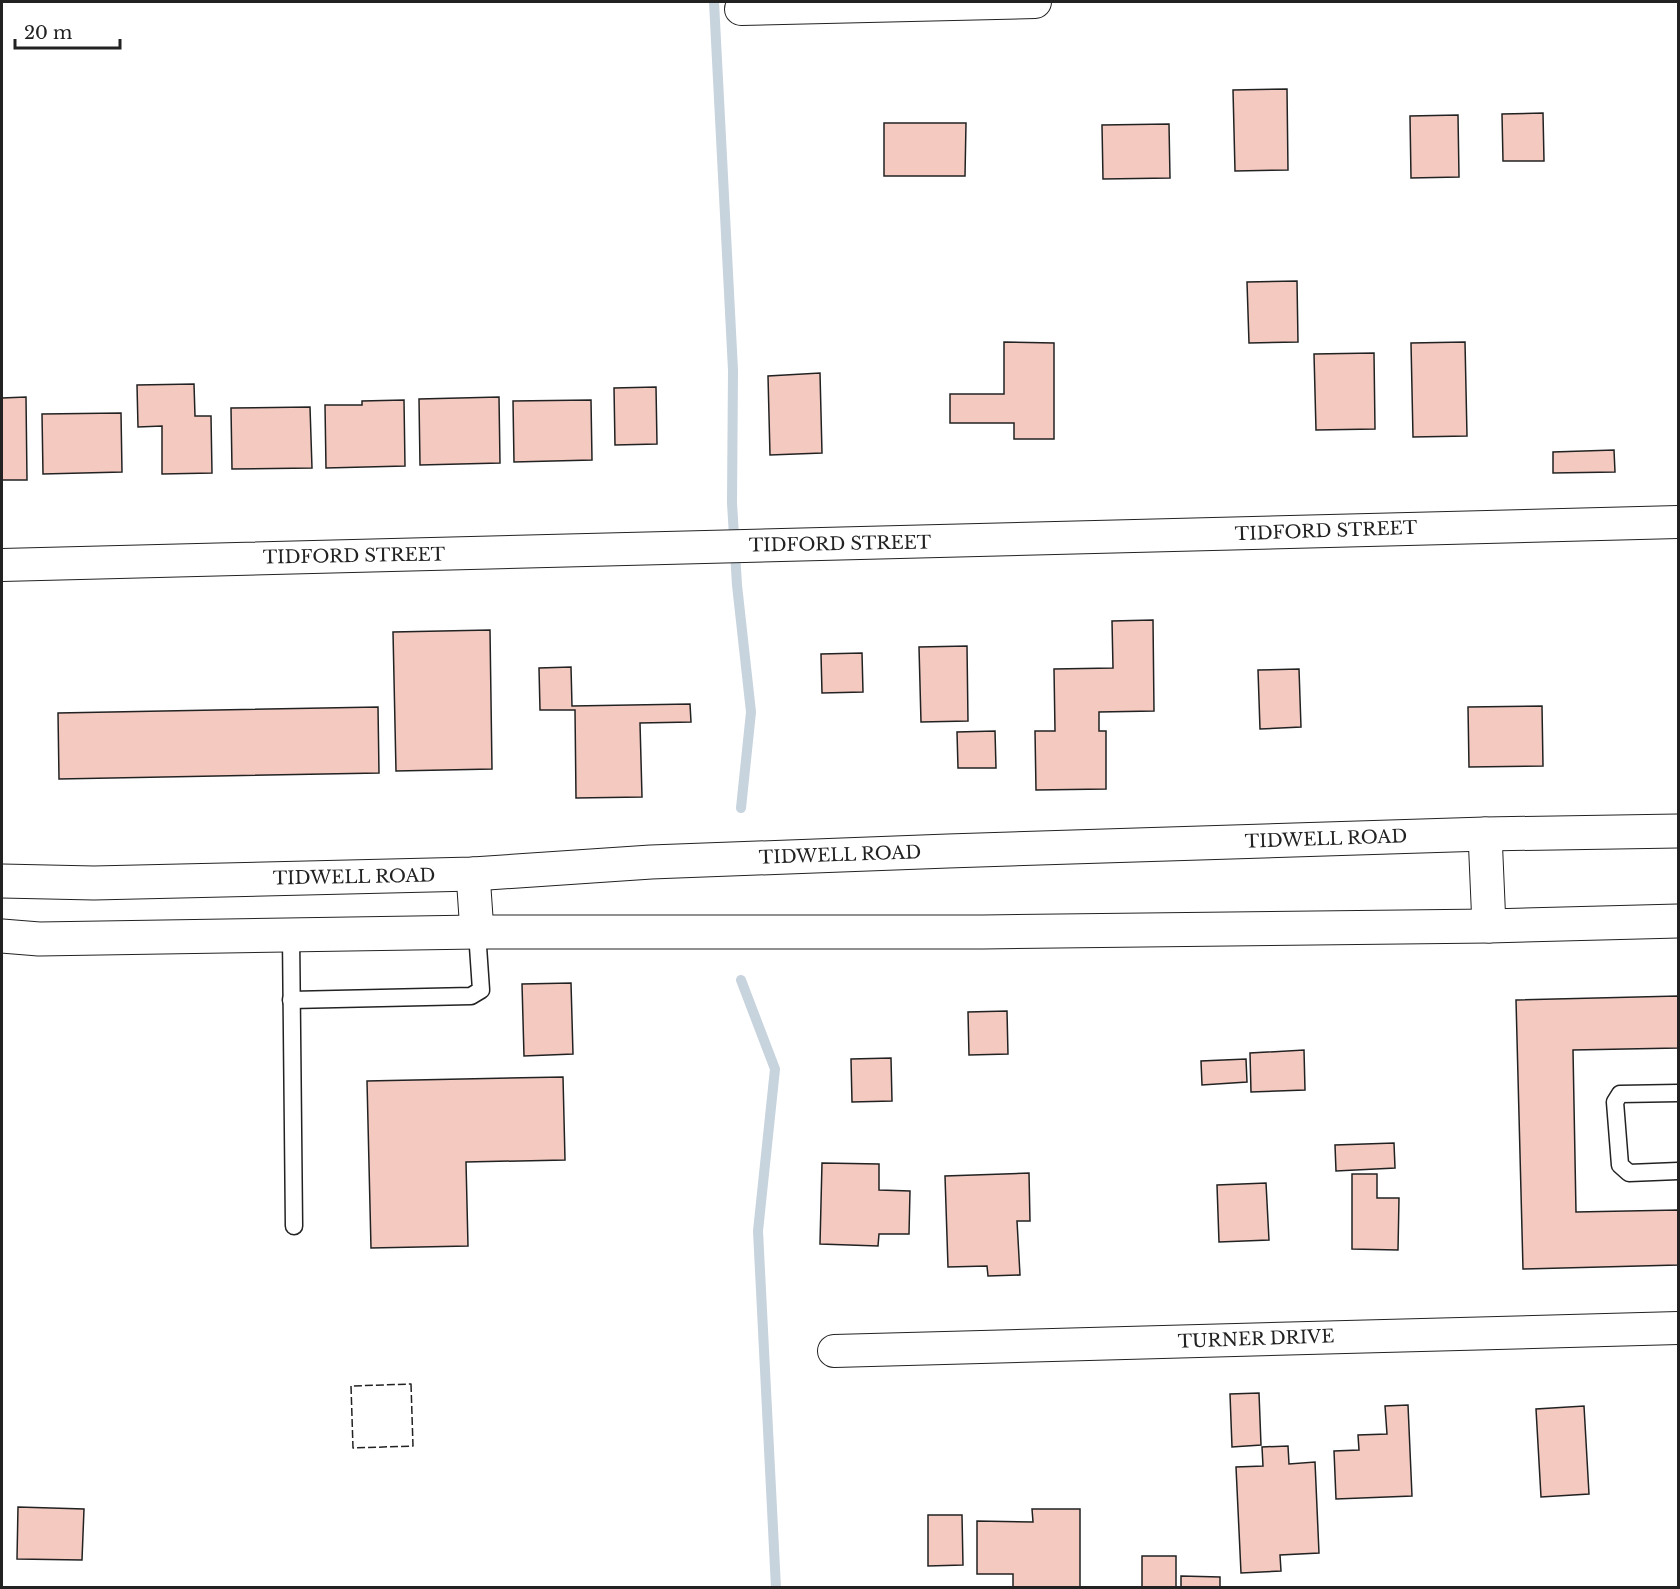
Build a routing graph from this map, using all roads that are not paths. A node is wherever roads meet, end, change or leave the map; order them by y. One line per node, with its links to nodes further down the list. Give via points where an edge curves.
1 (1035, 2): 2 (street)
2 (741, 9)
3 (1678, 522): 4 (street, TIDFORD STREET)
4 (2, 565)
5 (1678, 831): 6 (main road, TIDWELL ROAD)
6 (1485, 834): 7 (main road, TIDWELL ROAD, via 651,862); 10 (main road)
7 (474, 874): 8 (main road, TIDWELL ROAD, via 94,883); 11 (main road)
8 (2, 881)
9 (1678, 921): 10 (main road)
10 (1489, 926): 11 (main road)
11 (477, 932): 12 (main road); 14 (lane, via 481,990 471,996)
12 (291, 935): 13 (main road, via 39,939); 14 (lane)
13 (2, 936)
14 (291, 1000): 17 (lane)
15 (1678, 1093): 16 (lane, via 1620,1094 1615,1101 1620,1166 1629,1173)
16 (1678, 1171)
17 (294, 1227)
18 (1678, 1328): 19 (street, TURNER DRIVE)
19 (834, 1351)

